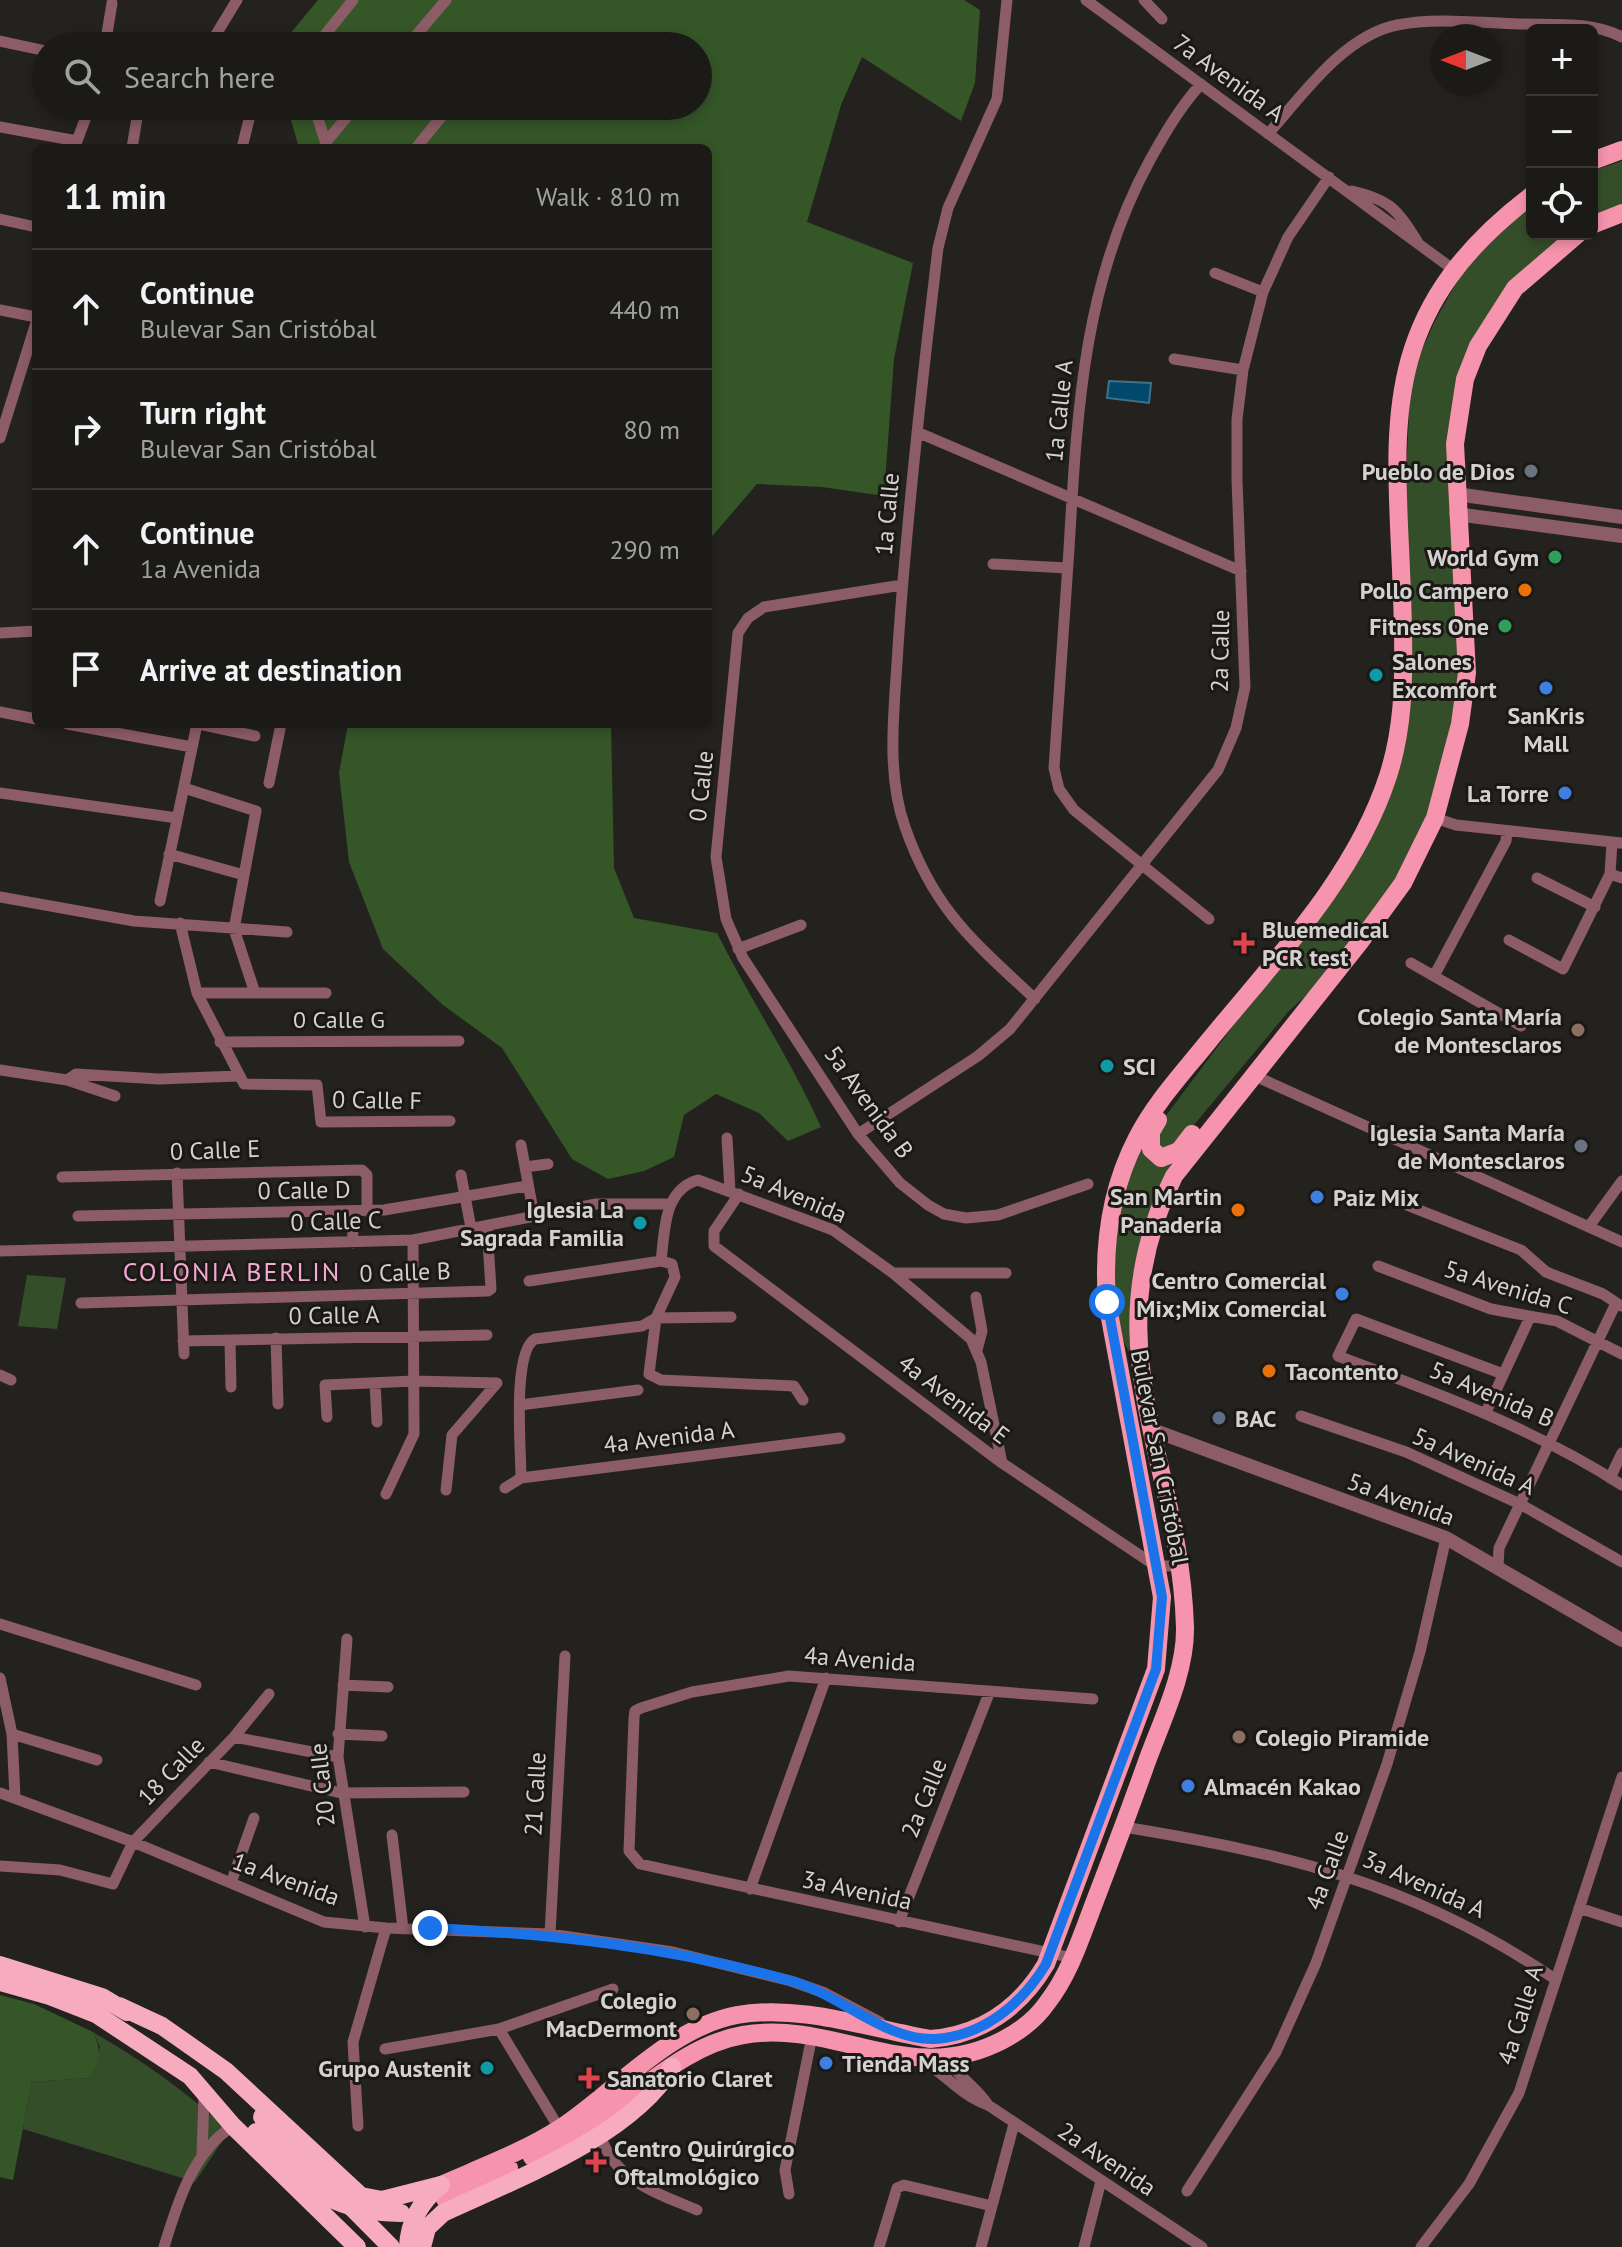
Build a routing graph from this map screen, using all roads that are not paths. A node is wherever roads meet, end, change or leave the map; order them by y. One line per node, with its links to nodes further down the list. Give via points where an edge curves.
1 (237, 0): 11 (street)
2 (353, 0): 12 (street)
3 (446, 0): 13 (street)
4 (1007, 0): 49 (street, 1a Calle, via 997,99 948,208 938,248)
5 (1086, 0): 17 (street, 7a Avenida A)
6 (1144, 0): 8 (street)
7 (112, 3): 10 (street)
8 (1162, 19)
9 (1622, 21): 14 (street)
10 (107, 32)
11 (218, 32)
12 (327, 32)
13 (419, 32)
14 (1619, 35): 25 (street, via 1591,27 1435,21 1395,25 1367,37 1333,63)
15 (0, 41): 16 (street)
16 (32, 48)
17 (1201, 84): 25 (street, 7a Avenida A); 52 (street, 1a Calle A, via 1185,101 1145,171 1104,262 1091,317)
18 (86, 120): 24 (street, via 81,139 74,142)
19 (137, 120): 26 (street)
20 (249, 120): 27 (street)
21 (318, 120): 28 (street)
22 (345, 120): 29 (street)
23 (439, 120): 30 (street)
24 (0, 127)
25 (1268, 134): 33 (street, 7a Avenida A)
26 (133, 144)
27 (243, 144)
28 (326, 144)
29 (327, 144)
30 (419, 144)
31 (1622, 150): 32 (main road)
32 (1598, 159)
33 (1329, 177): 40 (street, 7a Avenida A, via 1347,190 1380,197 1398,211 1420,247); 42 (street, 2a Calle, via 1288,237)
34 (1526, 199): 40 (main road, Bulevar San Cristóbal)
35 (1622, 213): 37 (main road)
36 (0, 219): 38 (street)
37 (1598, 223)
38 (32, 226)
39 (1571, 240): 51 (main road, Bulevar San Cristóbal, via 1515,288 1478,346 1458,414)
40 (1454, 270): 96 (main road, Bulevar San Cristóbal, via 1417,335 1402,380 1396,468 1404,671 1388,775 1347,863)
41 (1215, 273): 42 (street)
42 (1263, 292): 47 (street, 2a Calle)
43 (0, 310): 44 (street)
44 (32, 319)
45 (32, 331): 48 (street)
46 (1174, 359): 47 (street)
47 (1243, 370): 60 (street, 2a Calle, via 1237,419)
48 (5, 403): 50 (street)
49 (917, 432): 52 (street); 61 (street, 1a Calle)
50 (0, 438)
51 (1456, 494): 53 (street); 54 (main road, Bulevar San Cristóbal)
52 (1072, 497): 59 (street, 1a Calle A); 60 (street)
53 (1579, 513): 55 (street); 56 (street)
54 (1456, 514): 56 (street); 76 (main road, Bulevar San Cristóbal, via 1467,673 1460,724)
55 (1622, 517)
56 (1578, 531): 57 (street)
57 (1622, 536)
58 (993, 564): 59 (street)
59 (1067, 568): 80 (street, 1a Calle A, via 1054,768 1059,789 1074,810)
60 (1241, 571): 80 (street, 2a Calle, via 1245,687 1236,728 1218,770)
61 (902, 585): 94 (street, 0 Calle, via 764,607 738,633 716,857 726,919); 102 (street, 1a Calle, via 892,741 904,824 933,890 959,928)
62 (32, 631): 63 (street)
63 (0, 633)
64 (0, 712): 65 (street)
65 (32, 718)
66 (89, 728): 71 (street)
67 (197, 728): 71 (street)
68 (217, 728): 70 (street)
69 (280, 728): 72 (street)
70 (255, 736)
71 (192, 747): 73 (street)
72 (269, 783)
73 (184, 788): 75 (street); 82 (street, via 256,811)
74 (0, 793): 75 (street)
75 (177, 818): 79 (street)
76 (1435, 818): 77 (street); 98 (main road, Bulevar San Cristóbal, via 1403,883)
77 (1507, 831): 78 (street); 97 (street)
78 (1617, 843): 81 (street)
79 (169, 854): 82 (street); 86 (street)
80 (1141, 867): 88 (street); 102 (street, 2a Calle)
81 (1610, 874): 84 (street); 87 (street)
82 (244, 875): 91 (street)
83 (1537, 878): 87 (street)
84 (1622, 878)
85 (0, 897): 89 (street, via 134,921)
86 (160, 901)
87 (1595, 907): 93 (street, via 1563,969)
88 (1209, 919)
89 (180, 923): 91 (street); 99 (street)
90 (801, 925): 94 (street)
91 (234, 929): 92 (street); 100 (street)
92 (287, 932)
93 (1509, 940)
94 (741, 953): 112 (street, 5a Avenida B)
95 (1411, 963): 97 (street)
96 (1268, 969): 98 (main road, via 1158,1120 1150,1142 1155,1154 1166,1158 1179,1151 1291,1015); 156 (main road, Bulevar San Cristóbal, via 1159,1101 1123,1170 1105,1259)
97 (1434, 976): 103 (street)
98 (1329, 981): 107 (main road, Bulevar San Cristóbal)
99 (197, 993): 100 (street); 105 (street)
100 (255, 993): 101 (street)
101 (326, 993)
102 (1035, 999): 112 (street, 2a Calle, via 978,1056)
103 (1521, 1026)
104 (459, 1041): 105 (street, 0 Calle G)
105 (220, 1042): 109 (street)
106 (0, 1070): 108 (street, 0 Calle F)
107 (1253, 1075): 132 (street); 173 (main road, Bulevar San Cristóbal, via 1174,1176 1153,1224 1137,1307 1138,1358)
108 (67, 1080): 109 (street, 0 Calle F, via 76,1074); 110 (street, 0 Calle F)
109 (241, 1080): 111 (street, 0 Calle F, via 317,1085 321,1122)
110 (115, 1096)
111 (450, 1121)
112 (858, 1134): 121 (street, 5a Avenida B, via 900,1183 944,1214 998,1215)
113 (727, 1138): 123 (street)
114 (521, 1145): 116 (street)
115 (548, 1164): 116 (street)
116 (525, 1167): 122 (street)
117 (177, 1173): 119 (street, 0 Calle E); 127 (street, 0 Calle E, via 362,1170 367,1175); 129 (street)
118 (461, 1175): 124 (street)
119 (62, 1177)
120 (1622, 1181): 132 (street)
121 (1088, 1184)
122 (527, 1186): 124 (street, 0 Calle D); 131 (street)
123 (734, 1193): 125 (street, 5a Avenida, via 698,1180 679,1190); 142 (street, 5a Avenida, via 833,1230); 177 (street, 4a Avenida E, via 714,1231 714,1246)
124 (465, 1198): 127 (street, 0 Calle D); 134 (street)
125 (669, 1204): 131 (street, 0 Calle C, via 596,1204); 140 (street)
126 (1409, 1206): 149 (street, via 1521,1250 1546,1272)
127 (367, 1211): 128 (street, 0 Calle D)
128 (352, 1212): 129 (street, 0 Calle D); 137 (street)
129 (178, 1213): 130 (street, 0 Calle D); 138 (street)
130 (78, 1216)
131 (534, 1216): 133 (street, 0 Calle C)
132 (1590, 1225): 136 (street)
133 (487, 1226): 134 (street, 0 Calle C); 145 (street, 0 Calle B, via 490,1291)
134 (471, 1228): 135 (street, 0 Calle C)
135 (413, 1240): 137 (street, 0 Calle C); 145 (street)
136 (1622, 1242)
137 (353, 1243): 138 (street, 0 Calle C)
138 (179, 1247): 139 (street, 0 Calle C); 147 (street)
139 (0, 1251)
140 (661, 1261): 144 (street); 152 (street, via 672,1264 675,1277)
141 (1378, 1266): 151 (street, 5a Avenida C, via 1491,1309)
142 (893, 1273): 143 (street); 159 (street, 5a Avenida, via 971,1339)
143 (1006, 1273)
144 (529, 1281)
145 (412, 1294): 147 (street, 0 Calle B); 153 (street)
146 (976, 1297): 159 (street, via 982,1331)
147 (181, 1301): 148 (street, 0 Calle B); 158 (street, 0 Calle A, via 183,1348)
148 (81, 1303)
149 (1619, 1305): 157 (street)
150 (731, 1317): 152 (street)
151 (1530, 1317): 157 (street, 5a Avenida C, via 1557,1321); 161 (street)
152 (656, 1318): 166 (street, via 649,1374 661,1380 794,1386); 168 (street, via 642,1326 527,1343)
153 (412, 1335): 154 (street, 0 Calle A); 155 (street, 0 Calle A); 162 (street)
154 (487, 1335)
155 (276, 1338): 158 (street, 0 Calle A); 167 (street)
156 (1113, 1339): 173 (main road, via 1128,1367 1138,1421); 187 (main road, Bulevar San Cristóbal)
157 (1597, 1340): 160 (street, 5a Avenida C); 175 (street)
158 (230, 1341): 164 (street)
159 (977, 1350): 177 (street)
160 (1622, 1354)
161 (1503, 1374): 169 (street); 169 (street, 5a Avenida B, via 1356,1319 1338,1356)
162 (414, 1381): 163 (street); 182 (street, via 497,1383 452,1435); 183 (street, via 414,1434)
163 (375, 1383): 171 (street, via 325,1385); 172 (street)
164 (231, 1387)
165 (638, 1390): 168 (street)
166 (803, 1400)
167 (278, 1404)
168 (520, 1405): 178 (street)
169 (1486, 1412): 175 (street, 5a Avenida B)
170 (1301, 1416): 184 (street, 5a Avenida A, via 1406,1452)
171 (327, 1417)
172 (377, 1422)
173 (1150, 1429): 185 (street, 5a Avenida); 188 (main road, Bulevar San Cristóbal)
174 (840, 1438): 178 (street, 4a Avenida A)
175 (1549, 1442): 179 (street, 5a Avenida B); 184 (street)
176 (1622, 1453): 179 (street)
177 (1002, 1463): 187 (street, 4a Avenida E)
178 (521, 1478): 181 (street, 4a Avenida A)
179 (1610, 1478): 180 (street, 5a Avenida B)
180 (1622, 1485)
181 (505, 1488)
182 (446, 1490)
183 (386, 1494)
184 (1520, 1504): 186 (street, 5a Avenida A); 189 (street, via 1499,1548)
185 (1446, 1538): 189 (street, 5a Avenida); 220 (street, 4a Calle, via 1404,1708)
186 (1622, 1562)
187 (1156, 1566): 188 (street); 230 (main road, Bulevar San Cristóbal, via 1162,1597 1156,1669)
188 (1179, 1566): 215 (main road, Bulevar San Cristóbal, via 1185,1632 1177,1676)
189 (1498, 1566): 192 (street, 5a Avenida)
190 (0, 1624): 196 (street)
191 (347, 1639): 197 (street, 20 Calle)
192 (1622, 1640)
193 (565, 1656): 229 (street, 21 Calle)
194 (0, 1678): 202 (street)
195 (826, 1678): 199 (street, 4a Avenida); 218 (street, 4a Avenida, via 789,1676 692,1692 641,1708 634,1718 629,1851); 222 (street)
196 (196, 1685)
197 (343, 1685): 198 (street); 203 (street, 20 Calle)
198 (388, 1687)
199 (990, 1691): 201 (street, 4a Avenida); 224 (street, 2a Calle)
200 (269, 1694): 205 (street, 18 Calle)
201 (1093, 1699)
202 (12, 1734): 207 (street); 213 (street)
203 (338, 1734): 204 (street); 206 (street, 20 Calle)
204 (382, 1736)
205 (234, 1737): 206 (street); 208 (street, 18 Calle)
206 (338, 1757): 212 (street, 20 Calle)
207 (97, 1760)
208 (209, 1762): 212 (street); 217 (street, 18 Calle)
209 (1622, 1777): 223 (street, 4a Calle A)
210 (464, 1792): 212 (street)
211 (0, 1793): 213 (street, 1a Avenida)
212 (341, 1793): 226 (street, 20 Calle)
213 (15, 1797): 217 (street, 1a Avenida)
214 (254, 1818): 221 (street)
215 (1124, 1827): 220 (street, 3a Avenida A); 231 (main road, Bulevar San Cristóbal)
216 (392, 1835): 228 (street)
217 (133, 1842): 219 (street, 18 Calle, via 113,1884 60,1870); 221 (street, 1a Avenida)
218 (634, 1860): 222 (street, 3a Avenida)
219 (0, 1866)
220 (1350, 1875): 233 (street, 3a Avenida A, via 1452,1917); 254 (street, 4a Calle, via 1276,2052)
221 (231, 1883): 226 (street, 1a Avenida, via 324,1922)
222 (750, 1889): 224 (street, 3a Avenida)
223 (1579, 1908): 225 (street); 233 (street, 4a Calle A)
224 (899, 1922): 230 (street, 3a Avenida)
225 (1622, 1922)
226 (365, 1927): 227 (street, 1a Avenida)
227 (386, 1928): 228 (street, 1a Avenida); 249 (street, via 353,2042)
228 (403, 1929): 229 (street, 1a Avenida)
229 (550, 1934): 238 (street, 1a Avenida, via 673,1952 791,1981 825,1993)
230 (1050, 1952): 231 (street, 3a Avenida); 238 (main road, Bulevar San Cristóbal, via 1033,1986 979,2029 930,2039)
231 (1073, 1958): 241 (main road, Bulevar San Cristóbal, via 1046,2005 1026,2025 1002,2041)
232 (0, 1965): 236 (highway, via 45,1976)
233 (1555, 1979): 269 (street, 4a Calle A, via 1513,2105 1469,2184)
234 (0, 1982): 244 (highway, via 96,2014)
235 (613, 1989): 237 (street)
236 (119, 2006): 255 (highway, via 162,2026 226,2071 361,2196 382,2200); 263 (highway, bridge, via 262,2117)
237 (499, 2029): 240 (street); 250 (street)
238 (889, 2032): 250 (main road, Bulevar San Cristóbal, via 785,2012 734,2016 667,2047)
239 (812, 2036): 242 (main road, Bulevar San Cristóbal); 243 (main road, Bulevar San Cristóbal, via 737,2036); 256 (street, via 785,2170)
240 (385, 2049)
241 (947, 2058): 242 (main road, Bulevar San Cristóbal); 246 (street, 2a Avenida)
242 (921, 2060): 246 (street, 2a Avenida, via 969,2098)
243 (672, 2067): 251 (highway, via 662,2084); 255 (main road, Bulevar San Cristóbal, via 564,2142)
244 (190, 2076): 245 (highway); 259 (highway, via 219,2096 330,2201 365,2213)
245 (204, 2096): 248 (highway); 252 (street)
246 (988, 2105): 247 (street, 2a Avenida)
247 (1014, 2124): 253 (street, 2a Avenida); 257 (street)
248 (233, 2126): 252 (street); 262 (highway)
249 (358, 2126)
250 (559, 2128): 255 (main road, Bulevar San Cristóbal)
251 (600, 2135): 258 (street, via 617,2168 638,2185); 265 (highway, via 443,2213 427,2228)
252 (202, 2155): 261 (street)
253 (1101, 2181): 260 (street, 2a Avenida); 268 (street)
254 (1187, 2191)
255 (443, 2192): 264 (highway, via 428,2195 414,2217)
256 (789, 2194)
257 (992, 2206): 266 (street, via 904,2185 897,2188); 267 (street)
258 (697, 2210)
259 (401, 2213)
260 (1196, 2246)
261 (164, 2247)
262 (357, 2247)
263 (391, 2247)
264 (408, 2247)
265 (422, 2247)
266 (879, 2247)
267 (981, 2247)
268 (1084, 2247)
269 (1421, 2247)

